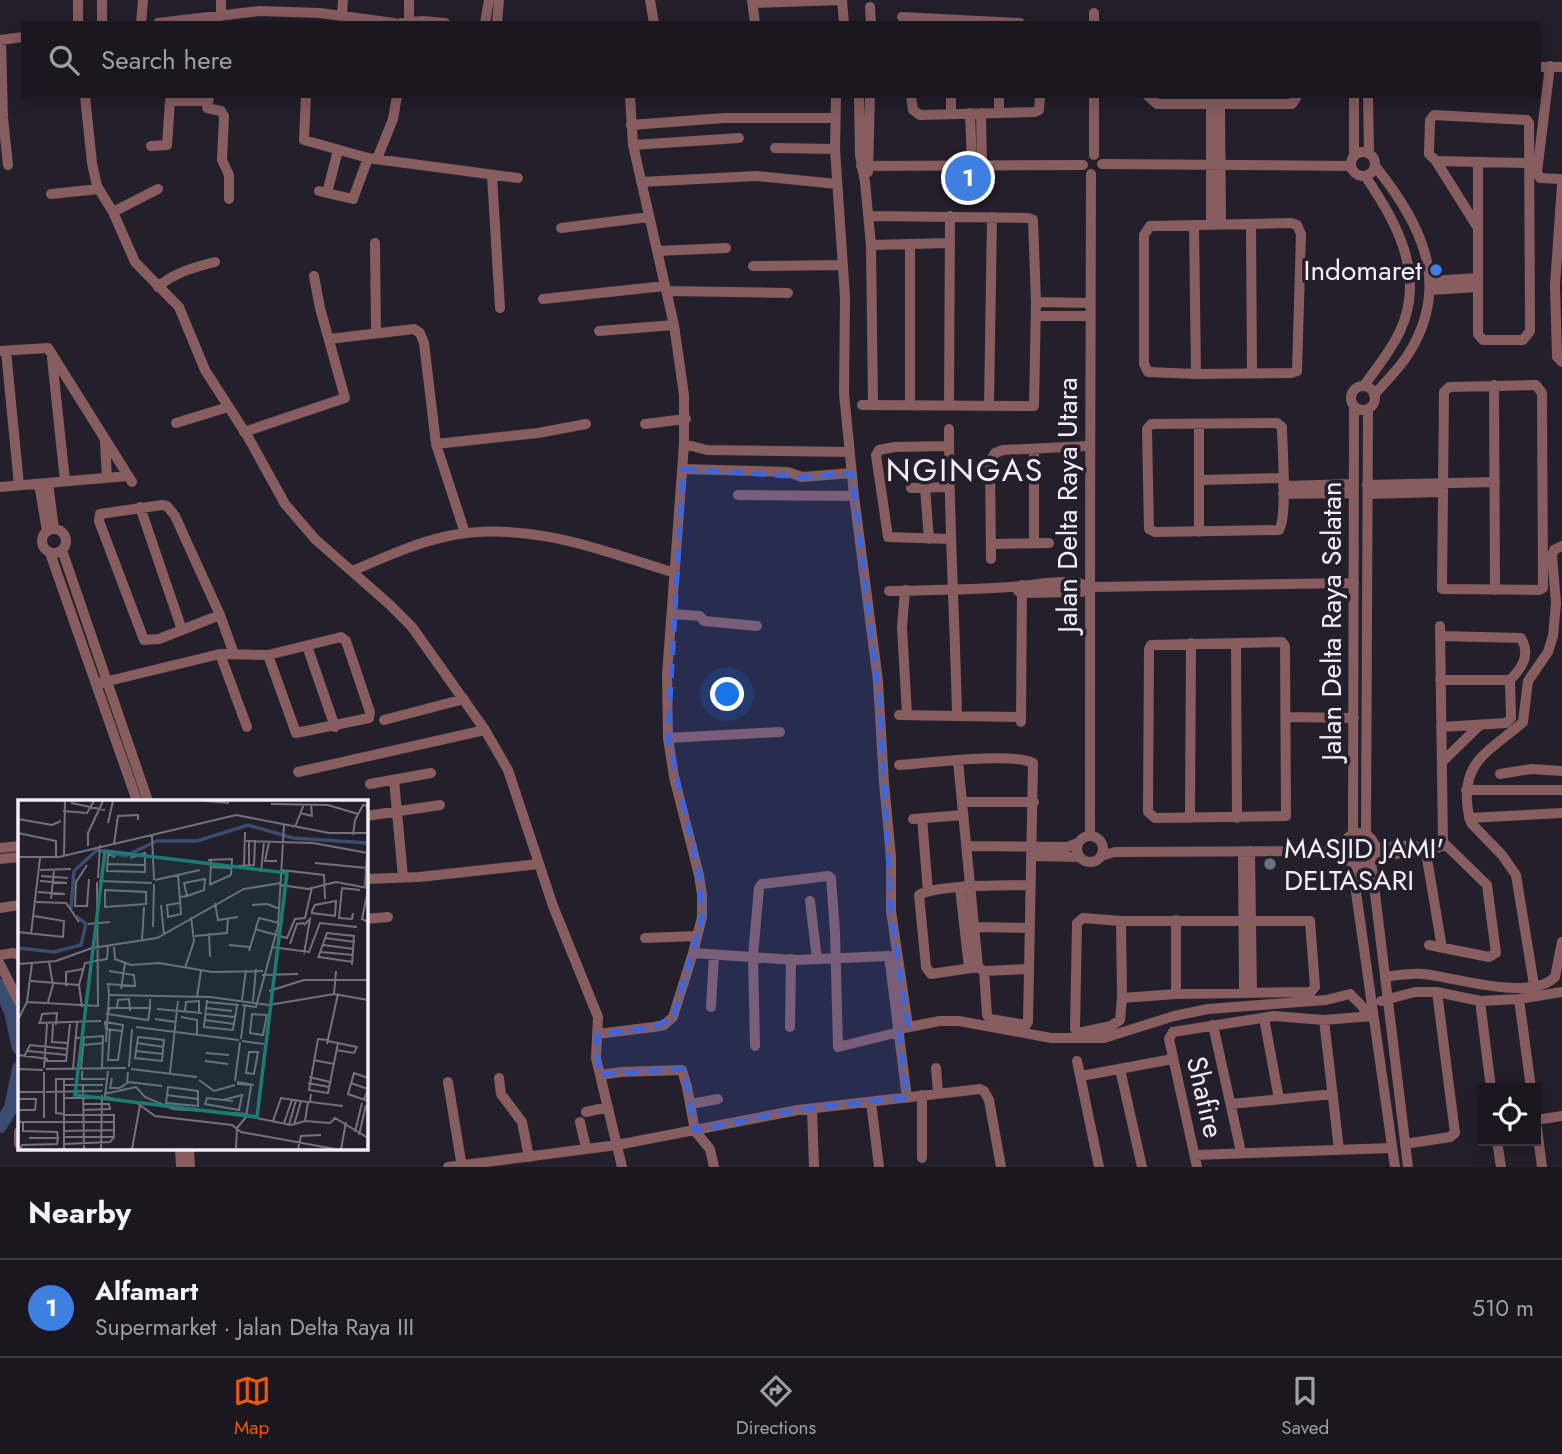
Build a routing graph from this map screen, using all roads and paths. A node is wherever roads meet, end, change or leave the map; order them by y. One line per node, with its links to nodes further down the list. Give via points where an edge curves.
1 (78, 0): 18 (street)
2 (102, 0): 19 (street)
3 (143, 0): 20 (street)
4 (221, 0): 15 (street)
5 (343, 0): 14 (street)
6 (409, 0): 23 (street)
7 (489, 0): 24 (street)
8 (499, 0): 25 (street)
9 (650, 0): 26 (street)
10 (842, 0): 11 (street); 28 (street)
11 (752, 2): 27 (street)
12 (260, 5): 15 (street); 16 (street)
13 (870, 7): 29 (street)
14 (342, 15): 16 (street); 22 (street)
15 (226, 18): 21 (street)
16 (319, 18)
17 (909, 19): 30 (street)
18 (78, 21)
19 (102, 21)
20 (141, 21)
21 (185, 21)
22 (381, 21)
23 (409, 21)
24 (485, 21)
25 (496, 21)
26 (654, 21)
27 (755, 21)
28 (844, 21)
29 (871, 21)
30 (953, 21)
31 (21, 37): 32 (street)
32 (0, 40): 72 (street)
33 (1545, 66): 34 (street); 83 (street, via 1537,172 1540,178 1559,179)
34 (1562, 67)
35 (85, 98): 84 (street)
36 (209, 98): 60 (street, via 170,101 167,145); 87 (street, via 208,109 224,116 222,160 229,175)
37 (306, 98): 63 (street, via 304,140)
38 (397, 98): 66 (street, via 393,119)
39 (631, 98): 57 (street)
40 (836, 98): 56 (street)
41 (859, 98): 75 (street)
42 (870, 98): 75 (street)
43 (911, 98): 55 (street, via 917,114)
44 (951, 98): 55 (street)
45 (999, 98): 54 (street)
46 (1040, 98): 54 (street, via 1036,111)
47 (1094, 98): 65 (street)
48 (1150, 98): 52 (street, via 1157,104)
49 (1296, 98): 52 (street, via 1292,104)
50 (1354, 98): 67 (street)
51 (1368, 98): 64 (street)
52 (1216, 105): 74 (street)
53 (976, 113): 54 (street); 55 (street); 73 (street)
54 (999, 113)
55 (951, 114)
56 (835, 118): 57 (street); 62 (street)
57 (631, 124): 59 (street)
58 (740, 138): 59 (street)
59 (633, 145): 81 (street)
60 (151, 146)
61 (775, 148): 62 (street)
62 (835, 149): 82 (street)
63 (338, 150): 66 (street); 66 (street, via 323,192 351,200)
64 (1368, 153): 67 (street, via 1361,152); 76 (street)
65 (1094, 155): 71 (street); 77 (street, via 1085,159)
66 (372, 158): 78 (street)
67 (1352, 160): 74 (street); 79 (street, via 1357,175)
68 (1436, 161): 69 (street); 70 (street, via 1429,152 1434,115 1527,120); 97 (street)
69 (1478, 162): 70 (street); 97 (street)
70 (1528, 163): 108 (street, via 1530,331 1526,338 1481,339)
71 (1102, 164): 74 (street); 77 (street, via 1100,171)
72 (7, 165)
73 (977, 165): 75 (street); 77 (street)
74 (1216, 165): 95 (street)
75 (865, 166): 89 (street)
76 (1375, 166): 79 (street); 110 (street, via 1416,228 1427,258)
77 (1087, 169): 115 (street, Jalan Delta Raya Utara)
78 (492, 176): 80 (street); 116 (street)
79 (1364, 176): 129 (street, via 1395,224 1406,252 1410,296 1401,329)
80 (518, 178)
81 (641, 182): 82 (street, via 756,176); 91 (street)
82 (836, 184): 106 (street)
83 (1562, 184): 125 (street, via 1555,285 1557,357)
84 (99, 189): 86 (street); 88 (street)
85 (158, 189): 88 (street)
86 (51, 194)
87 (229, 199)
88 (113, 212): 109 (street, via 135,262)
89 (869, 216): 90 (street); 101 (street)
90 (950, 216): 92 (street); 99 (street)
91 (649, 217): 96 (street); 103 (street)
92 (992, 217): 114 (street, via 1033,220); 133 (street)
93 (1251, 224): 95 (street); 126 (street); 126 (street, via 1291,223 1301,234 1297,371)
94 (1194, 225): 95 (street); 127 (street); 127 (street, via 1150,226 1144,231 1144,364 1153,374)
95 (1216, 225)
96 (561, 228)
97 (1478, 228): 108 (street)
98 (375, 243): 121 (street)
99 (949, 243): 100 (street); 132 (street)
100 (910, 244): 101 (street); 131 (street)
101 (871, 245): 131 (street, via 867,405)
102 (726, 248): 103 (street)
103 (657, 251): 111 (street)
104 (215, 262): 109 (street)
105 (753, 265): 106 (street)
106 (843, 265): 150 (street, via 843,370)
107 (314, 276): 122 (street)
108 (1478, 283): 110 (street)
109 (161, 284): 134 (street, via 179,307 205,370)
110 (1430, 285): 130 (street, via 1420,331 1408,355)
111 (666, 288): 112 (street); 113 (street); 119 (street)
112 (788, 293)
113 (543, 299)
114 (1036, 302): 115 (street); 117 (street)
115 (1090, 303): 118 (street, Jalan Delta Raya Utara)
116 (500, 307)
117 (1036, 316): 118 (street); 133 (street, via 1034,406)
118 (1090, 316): 148 (street, Jalan Delta Raya Utara)
119 (674, 325): 120 (street); 137 (street)
120 (599, 331)
121 (376, 333): 122 (street); 145 (street, via 414,330 422,335)
122 (329, 339): 143 (street, via 345,398)
123 (3, 351): 124 (street, via 44,347); 158 (street)
124 (52, 355): 144 (street); 155 (street)
125 (1562, 362)
126 (1252, 373): 127 (street)
127 (1196, 374)
128 (1494, 385): 156 (street); 162 (street, via 1450,387 1444,392); 188 (street, via 1536,384 1542,393 1544,585 1539,590)
129 (1364, 386): 130 (street); 135 (street, via 1350,395)
130 (1374, 395): 136 (street)
131 (910, 405): 132 (street)
132 (949, 405): 133 (street)
133 (989, 405)
134 (228, 407): 138 (street); 143 (street)
135 (1354, 408): 136 (street); 165 (street, Jalan Delta Raya Selatan)
136 (1368, 410): 166 (street, Jalan Delta Raya Selatan)
137 (686, 419): 140 (street); 146 (street)
138 (176, 424)
139 (586, 424): 145 (street)
140 (645, 424)
141 (1199, 424): 154 (street); 160 (street, via 1280,423); 171 (street, via 1153,423 1146,429 1149,529)
142 (949, 429): 147 (street)
143 (244, 432): 182 (street, via 292,513)
144 (104, 439): 153 (street); 153 (street, via 130,479)
145 (436, 444): 172 (street)
146 (684, 444): 150 (street, via 707,450); 151 (street)
147 (949, 446): 159 (street); 173 (street, via 895,447 877,453 887,536)
148 (1088, 446): 149 (street); 185 (street, Jalan Delta Raya Utara)
149 (1034, 450): 175 (street); 177 (street, via 1003,450 991,459)
150 (850, 453): 152 (street)
151 (682, 469): 152 (street, via 788,472 802,477); 183 (street)
152 (852, 473): 168 (street)
153 (107, 478): 155 (street)
154 (1199, 480): 160 (street); 171 (street)
155 (65, 481): 157 (street)
156 (1495, 482): 162 (street); 188 (street)
157 (44, 483): 158 (street); 170 (street)
158 (19, 485): 161 (street)
159 (950, 486): 164 (street); 174 (street)
160 (1283, 486): 165 (street); 171 (street, via 1283,523 1277,532)
161 (0, 487)
162 (1441, 487): 166 (street); 188 (street, via 1442,589)
163 (911, 488): 164 (street)
164 (925, 488): 173 (street)
165 (1354, 489): 184 (street, Jalan Delta Raya Selatan)
166 (1367, 489): 238 (street, Jalan Delta Raya Selatan)
167 (737, 495): 168 (street)
168 (854, 496): 302 (street, via 878,681)
169 (140, 508): 190 (street, via 162,505 172,511); 192 (street); 192 (street, via 104,512 99,520 142,639 150,641)
170 (51, 530): 179 (street, via 65,538); 180 (street, via 42,537 42,545)
171 (1199, 532)
172 (465, 533): 182 (street); 183 (street, via 545,534)
173 (929, 539): 174 (street)
174 (950, 540): 186 (street)
175 (1034, 542): 176 (street); 177 (street)
176 (1049, 542)
177 (991, 544): 181 (street)
178 (1562, 546): 223 (street, via 1552,556 1556,603 1551,645 1528,681 1522,722 1487,750 1473,768)
179 (62, 550): 180 (street); 201 (street)
180 (50, 553): 201 (street)
181 (991, 559)
182 (352, 571): 202 (street, via 412,627)
183 (675, 573): 189 (street)
184 (1354, 583): 185 (street); 205 (street, Jalan Delta Raya Selatan)
185 (1091, 587): 187 (street, via 1082,583); 239 (street, Jalan Delta Raya Utara)
186 (954, 589): 187 (street); 203 (street); 203 (street, via 897,591 903,715)
187 (1019, 589): 203 (street, via 1021,720)
188 (1495, 590)
189 (672, 614): 191 (street); 213 (street)
190 (220, 615): 192 (street); 197 (street)
191 (757, 626)
192 (182, 630)
193 (1191, 643): 194 (street); 234 (street); 234 (street, via 1154,644 1149,649 1148,812 1154,818)
194 (1236, 643): 204 (street, via 1282,642 1285,646); 235 (street)
195 (307, 646): 198 (street); 209 (street); 209 (street, via 341,637 346,641 370,715)
196 (220, 654): 197 (street); 201 (street); 208 (street)
197 (234, 654): 198 (street)
198 (268, 655): 209 (street, via 296,733)
199 (1440, 680): 200 (street); 200 (street, via 1440,631 1521,638 1524,665); 210 (street)
200 (1510, 680): 207 (street, via 1510,720)
201 (101, 683): 225 (street); 226 (street)
202 (464, 699): 206 (street); 211 (street)
203 (957, 716)
204 (1286, 717): 205 (street); 235 (street, via 1286,814 1284,818)
205 (1354, 718): 237 (street, Jalan Delta Raya Selatan)
206 (384, 720)
207 (1480, 725): 210 (street); 215 (street)
208 (247, 727)
209 (335, 727)
210 (1441, 727): 215 (street)
211 (485, 730): 218 (street); 253 (street, via 513,782)
212 (780, 732): 213 (street)
213 (668, 738): 270 (street, via 701,887)
214 (958, 761): 216 (street); 227 (street); 228 (street, via 1032,762)
215 (1442, 762): 243 (street)
216 (899, 765)
217 (1562, 771): 220 (street)
218 (298, 772)
219 (431, 773): 221 (street)
220 (1500, 774)
221 (394, 780): 222 (street); 230 (street)
222 (370, 784)
223 (1466, 790): 224 (street); 236 (street)
224 (1562, 790)
225 (137, 800)
226 (148, 800)
227 (962, 802): 228 (street); 232 (street)
228 (1034, 802): 248 (street)
229 (440, 805): 230 (street)
230 (397, 812): 233 (street); 255 (street)
231 (1562, 813): 236 (street)
232 (963, 814): 242 (street); 259 (street, via 918,818)
233 (368, 816)
234 (1190, 818): 235 (street)
235 (1237, 818)
236 (1469, 818): 285 (street, via 1516,875)
237 (1353, 834): 238 (street); 247 (street)
238 (1366, 834): 249 (street, via 1373,839)
239 (1090, 836): 240 (street); 245 (street, via 1099,839)
240 (1078, 843): 248 (street); 251 (street)
241 (18, 846): 244 (street)
242 (967, 846): 248 (street); 258 (street)
243 (1428, 847): 243 (street, via 1436,947 1489,957 1496,953 1487,885 1449,846); 249 (street)
244 (0, 848)
245 (1102, 851): 246 (street); 251 (street, via 1091,862)
246 (1247, 851): 247 (street); 266 (street)
247 (1343, 851): 254 (street)
248 (1032, 852): 251 (street); 257 (street)
249 (1374, 855): 254 (street, via 1361,866); 284 (street)
250 (18, 857): 252 (street)
251 (1080, 857)
252 (0, 859)
253 (539, 864): 255 (street); 303 (street, via 593,1000)
254 (1352, 864): 295 (street)
255 (403, 877): 256 (street)
256 (368, 878)
257 (1031, 885): 258 (street); 269 (street)
258 (965, 887): 259 (street); 268 (street); 282 (street)
259 (928, 891): 282 (street, via 918,898 927,970 931,974)
260 (810, 901): 280 (street)
261 (18, 905): 262 (street)
262 (0, 908)
263 (388, 917): 264 (street)
264 (368, 919)
265 (1176, 920): 266 (street); 267 (street); 288 (street)
266 (1248, 920): 287 (street); 287 (street, via 1310,921 1315,987 1311,992)
267 (1121, 921): 290 (street); 290 (street, via 1078,920 1076,1032 1118,1023)
268 (974, 926): 269 (street); 282 (street)
269 (1029, 928): 283 (street)
270 (697, 936): 271 (street); 273 (street)
271 (645, 938)
272 (1562, 942): 285 (street, via 1555,977)
273 (693, 953): 276 (street); 303 (street, via 670,1021)
274 (0, 955): 275 (street)
275 (18, 955)
276 (714, 955): 277 (street); 296 (street)
277 (753, 956): 278 (street, via 760,886 830,877); 279 (street); 304 (street)
278 (836, 958): 280 (street); 302 (street, via 889,956); 302 (street, via 838,1047)
279 (791, 959): 280 (street); 301 (street)
280 (817, 959)
281 (0, 964): 293 (street)
282 (977, 969): 283 (street); 283 (street, via 988,1017 1023,1025 1028,1022)
283 (1028, 969)
284 (1385, 977): 285 (street, via 1425,975 1494,987); 291 (street)
285 (1534, 985)
286 (1437, 992): 291 (street); 294 (street); 331 (street, via 1455,1133)
287 (1248, 993): 288 (street)
288 (1177, 994): 290 (street)
289 (1562, 994): 292 (street)
290 (1122, 998)
291 (1388, 999): 295 (street); 307 (street)
292 (1519, 999): 294 (street); 316 (street)
293 (18, 1000)
294 (1480, 1000): 315 (street)
295 (1372, 1002): 297 (street)
296 (711, 1007)
297 (1370, 1016): 299 (street); 302 (street, via 1350,995 1208,1009 1104,1038 1051,1038 959,1021 940,1021); 308 (street)
298 (1264, 1018): 299 (street); 300 (street); 322 (street)
299 (1324, 1020): 318 (street)
300 (1213, 1025): 305 (street, Shafire, via 1172,1032); 325 (street)
301 (790, 1027)
302 (901, 1032): 320 (street)
303 (597, 1034): 311 (street)
304 (755, 1046)
305 (1173, 1059): 310 (street); 339 (street, Shafire)
306 (1077, 1061): 312 (street)
307 (1396, 1064): 308 (street); 331 (street)
308 (1381, 1067): 336 (street)
309 (936, 1068): 317 (street)
310 (1120, 1069): 312 (street); 350 (street)
311 (600, 1075): 324 (street, via 682,1070); 326 (street)
312 (1081, 1076): 349 (street)
313 (499, 1078): 340 (street, via 501,1093 522,1122)
314 (448, 1082): 342 (street)
315 (1490, 1083)
316 (1530, 1083)
317 (938, 1093): 319 (street); 348 (street, via 984,1091)
318 (1333, 1094): 322 (street); 337 (street)
319 (922, 1095): 320 (street); 341 (street)
320 (907, 1098): 323 (street)
321 (718, 1099): 324 (street)
322 (1279, 1099): 325 (street)
323 (871, 1102): 327 (street); 347 (street)
324 (691, 1104): 330 (street)
325 (1231, 1104): 338 (street)
326 (608, 1107): 332 (street); 335 (street, via 583,1117)
327 (812, 1109): 330 (street); 346 (street)
328 (1562, 1116): 329 (street)
329 (1541, 1120)
330 (695, 1131): 332 (street); 345 (street, via 710,1149)
331 (1405, 1144): 353 (street)
332 (617, 1145): 335 (street); 344 (street)
333 (1498, 1146): 354 (street)
334 (1539, 1146): 355 (street)
335 (586, 1148): 340 (street)
336 (1392, 1148): 337 (street); 352 (street)
337 (1339, 1150): 338 (street)
338 (1241, 1152): 339 (street)
339 (1195, 1155): 351 (street, Shafire)
340 (529, 1157): 342 (street)
341 (922, 1158)
342 (462, 1166): 343 (street)
343 (448, 1167)
344 (622, 1167)
345 (714, 1167)
346 (814, 1167)
347 (879, 1167)
348 (1001, 1167)
349 (1099, 1167)
350 (1142, 1167)
351 (1197, 1167)
352 (1395, 1167)
353 (1408, 1167)
354 (1501, 1167)
355 (1542, 1167)

